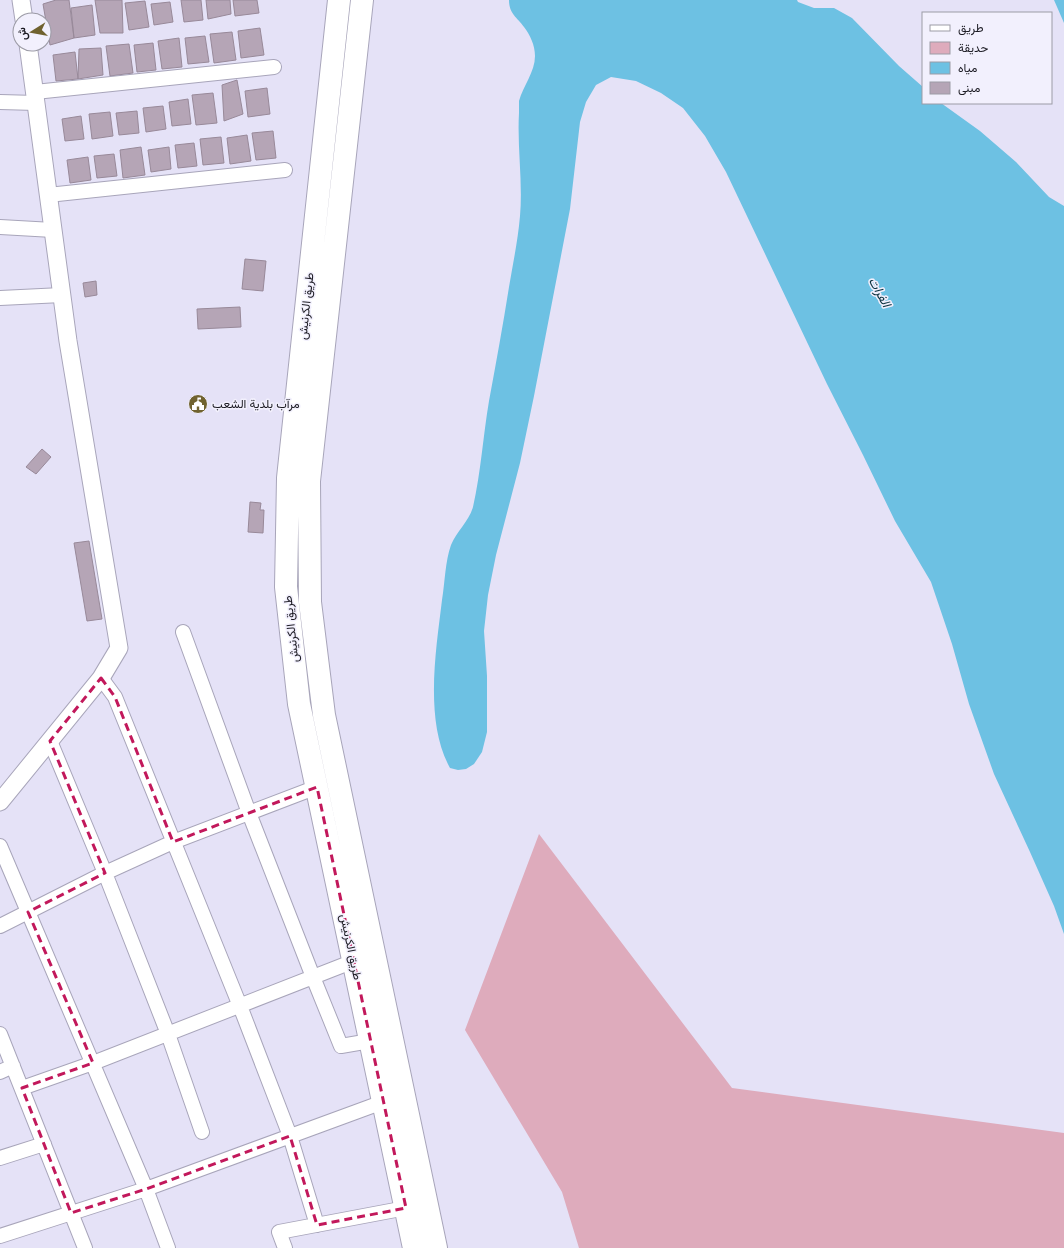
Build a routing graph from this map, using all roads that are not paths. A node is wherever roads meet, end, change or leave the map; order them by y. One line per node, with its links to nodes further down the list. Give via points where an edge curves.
1 (21, 0): 4 (street)
2 (339, 0): 18 (main road, طريق الكرنيش, via 288,478 286,587 299,704)
3 (362, 0): 50 (main road, طريق الكرنيش, via 309,481 310,602 324,715)
4 (23, 12)
5 (29, 52): 7 (street)
6 (274, 67): 7 (street)
7 (35, 98): 8 (street); 10 (street)
8 (0, 102)
9 (285, 170): 10 (street)
10 (48, 195): 12 (street)
11 (0, 227): 12 (street)
12 (53, 230): 13 (street)
13 (62, 296): 14 (street); 16 (street, via 119,648)
14 (0, 298)
15 (183, 632): 20 (street)
16 (101, 678): 17 (street); 21 (street, via 115,698)
17 (50, 741): 19 (street); 23 (street)
18 (317, 787): 20 (street); 26 (main road, طريق الكرنيش)
19 (0, 802)
20 (249, 813): 21 (street); 27 (street)
21 (173, 842): 23 (street); 28 (street)
22 (0, 846): 24 (street)
23 (105, 873): 24 (street); 30 (street)
24 (28, 912): 25 (street); 32 (street)
25 (0, 926)
26 (354, 961): 27 (street); 31 (main road, طريق الكرنيش)
27 (313, 977): 28 (street); 31 (street, via 341,1046)
28 (240, 1006): 30 (street); 38 (street)
29 (0, 1034): 33 (street)
30 (168, 1034): 32 (street); 37 (street)
31 (370, 1041): 36 (main road, طريق الكرنيش)
32 (93, 1063): 35 (street); 41 (street)
33 (13, 1066): 34 (street); 35 (street)
34 (0, 1072)
35 (22, 1088): 39 (street)
36 (383, 1102): 38 (street); 42 (main road, طريق الكرنيش)
37 (202, 1132)
38 (290, 1136): 41 (street); 44 (street)
39 (44, 1144): 40 (street); 43 (street)
40 (0, 1158)
41 (146, 1189): 43 (street); 47 (street)
42 (406, 1208): 44 (street); 49 (main road, طريق الكرنيش)
43 (71, 1213): 45 (street); 46 (street)
44 (316, 1225): 48 (street, via 279,1232)
45 (0, 1236)
46 (85, 1248)
47 (168, 1248)
48 (285, 1248)
49 (414, 1248)
50 (436, 1248)

